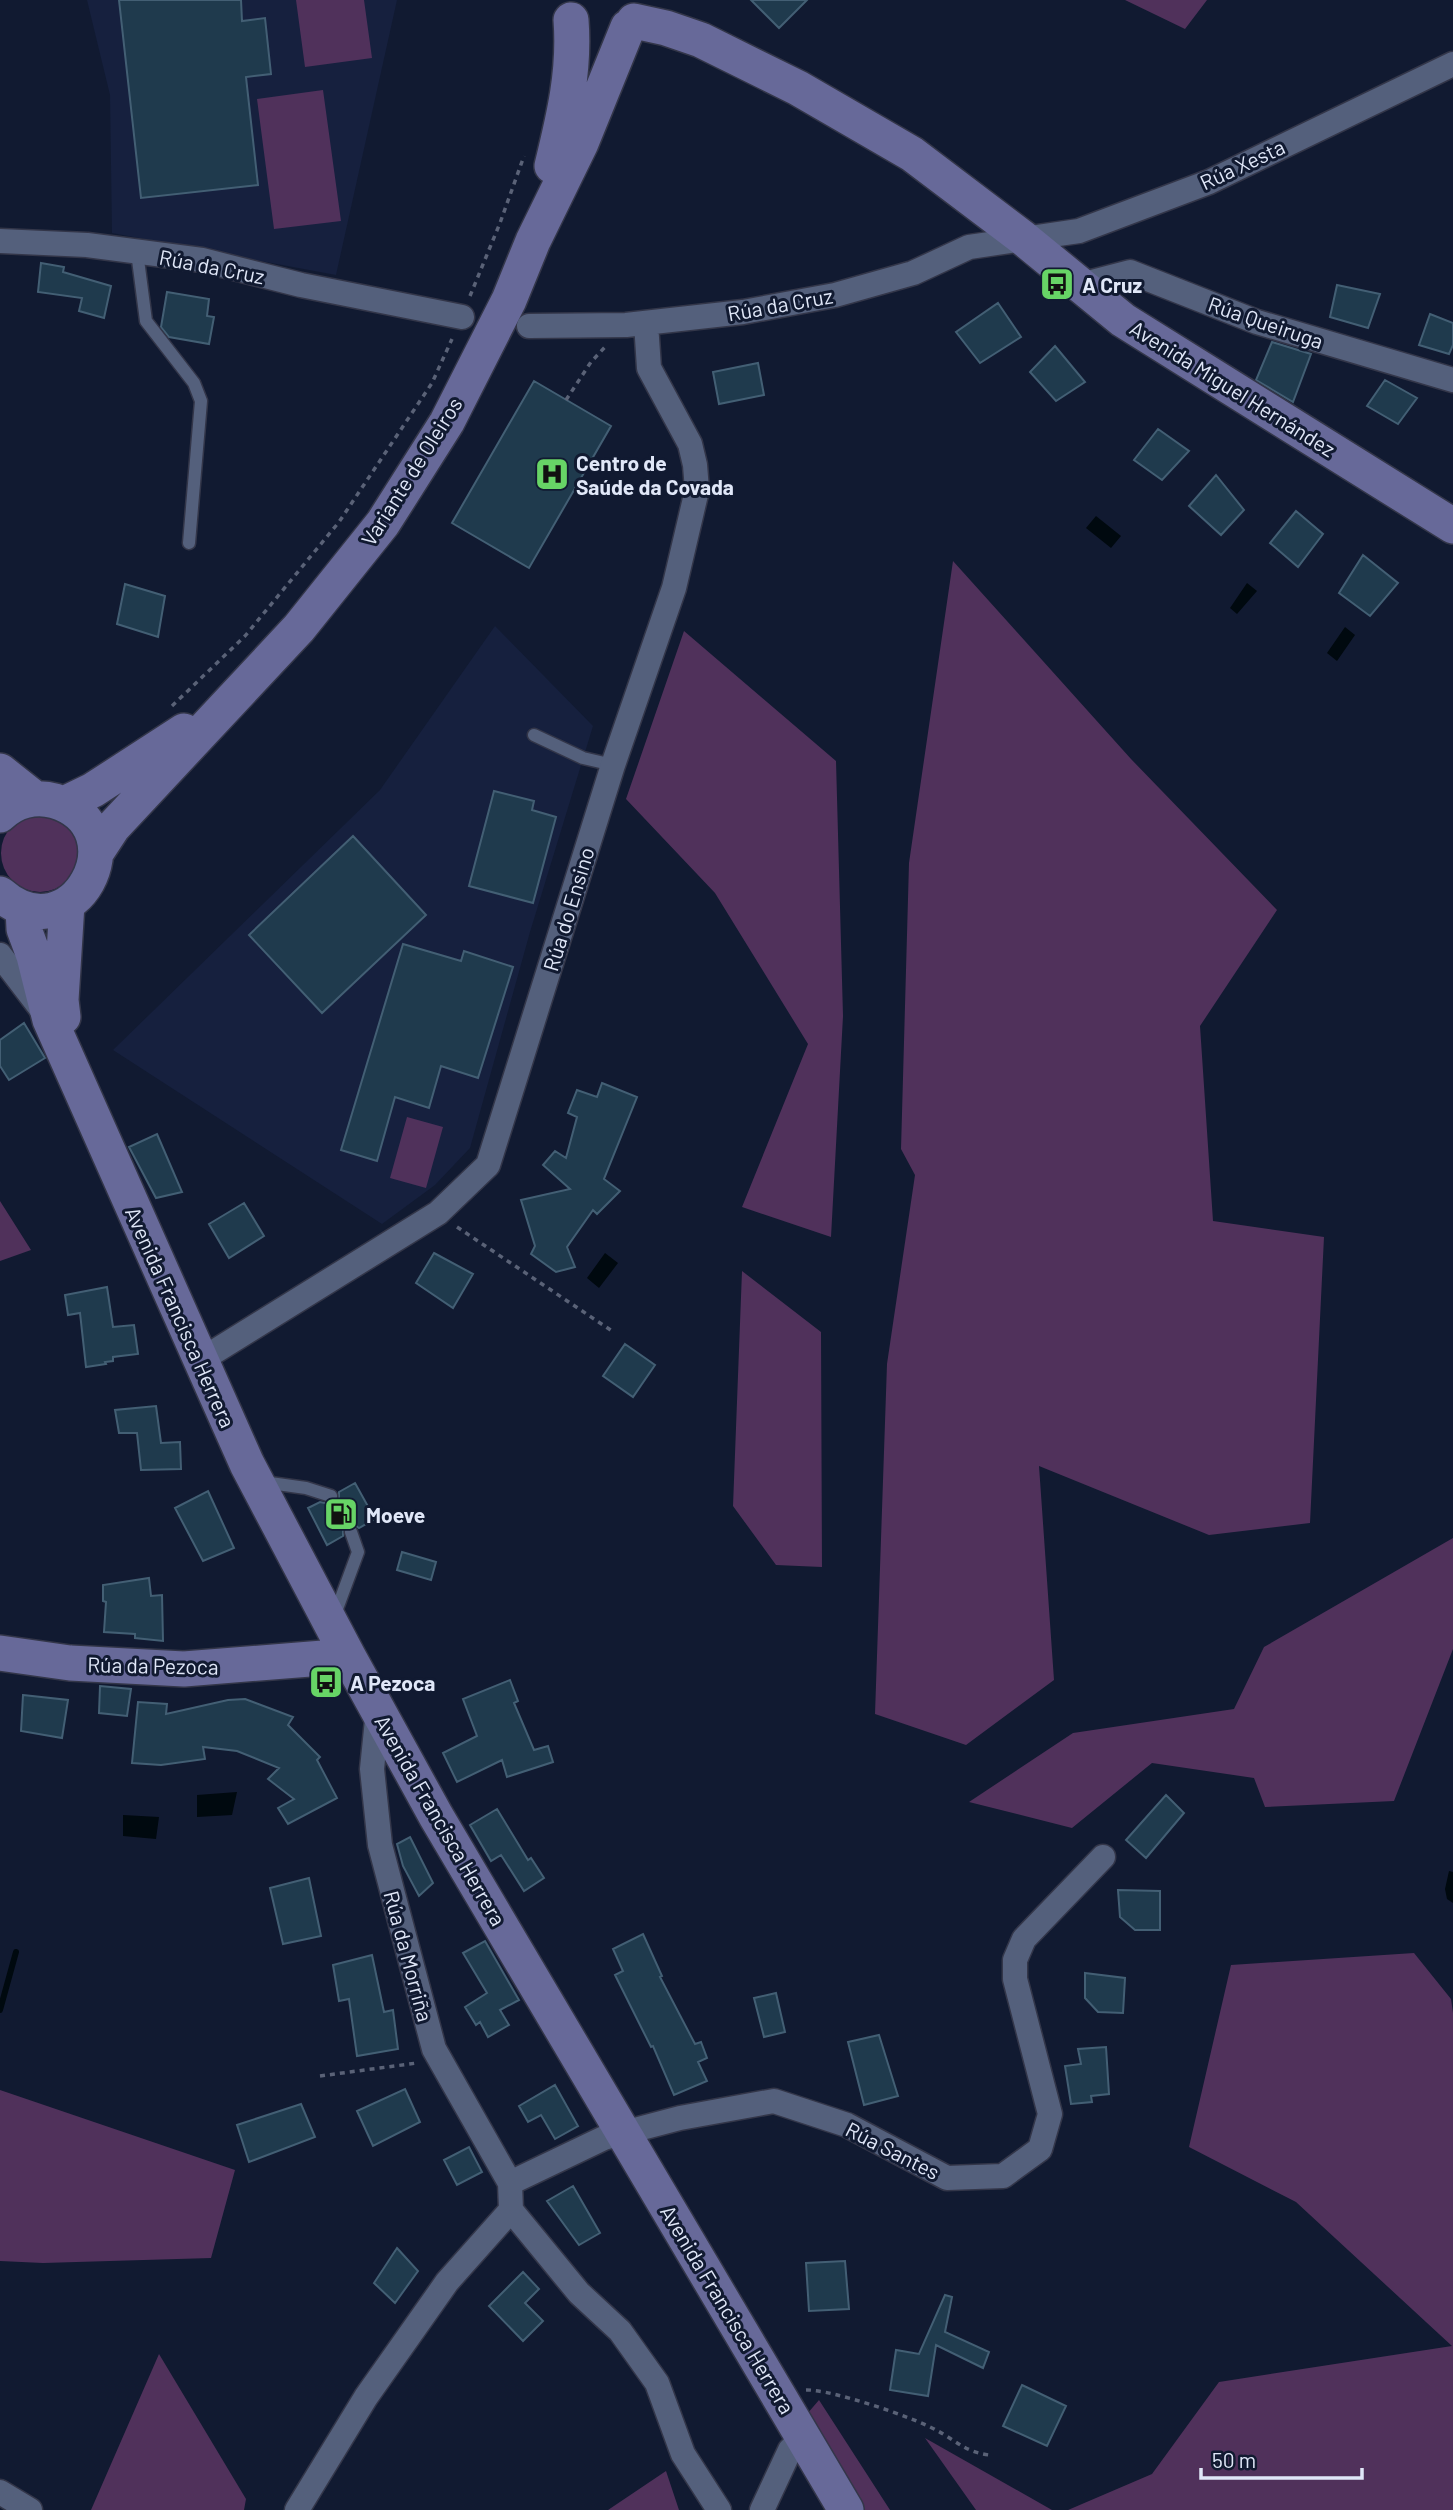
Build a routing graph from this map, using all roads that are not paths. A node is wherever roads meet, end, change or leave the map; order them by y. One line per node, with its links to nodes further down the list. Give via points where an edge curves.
1 (564, 5): 2 (street, via 579,27 598,35 619,32); 6 (street, via 573,63 571,80)
2 (641, 12): 4 (street, Avenida Miguel Hernández, via 666,28 701,40 798,88 912,154); 6 (street)
3 (1453, 64): 4 (street, Rúa Xesta, via 1209,181 1079,231)
4 (1023, 238): 8 (street, Avenida Miguel Hernández); 10 (street, Rúa da Cruz, via 969,247 914,273 835,295 743,312)
5 (0, 241): 7 (street, Rúa da Cruz)
6 (533, 241): 15 (street, Variante de Oleiros, via 509,300 446,422 383,523 299,628)
7 (137, 252): 9 (street, Rúa da Cruz, via 202,260); 14 (lane, via 146,321 194,383 201,401)
8 (1080, 285): 12 (street, Rúa Queiruga, via 1130,272 1257,322); 13 (street, Avenida Miguel Hernández, via 1123,320)
9 (462, 317)
10 (636, 324): 11 (street, Rúa da Cruz); 17 (street, Rúa do Ensino, via 649,368 690,444 697,490 674,588)
11 (528, 326)
12 (1453, 380)
13 (1453, 526)
14 (189, 543)
15 (223, 707): 19 (street, Variante de Oleiros, via 93,790); 21 (street, Variante de Oleiros, via 113,827)
16 (534, 735): 17 (lane, via 583,758)
17 (613, 765): 27 (street, Rúa do Ensino, via 488,1165 438,1213)
18 (0, 772): 19 (street)
19 (49, 801): 20 (street, Variante de Oleiros, via 19,802); 21 (street, via 76,812 87,824)
20 (0, 815)
21 (96, 853): 23 (street, Variante de Oleiros, via 89,882)
22 (8, 903): 23 (street, via 46,910); 25 (street, Avenida Francisca Herrera, via 34,956)
23 (67, 904): 26 (street, Avenida Francisca Herrera, via 61,1000)
24 (0, 955): 25 (street, Avenida Francisca Herrera)
25 (50, 1020): 26 (street, Avenida Francisca Herrera)
26 (69, 1066): 27 (street, Avenida Francisca Herrera)
27 (201, 1360): 28 (street, Avenida Francisca Herrera)
28 (256, 1480): 29 (lane); 31 (street, Avenida Francisca Herrera)
29 (331, 1496)
30 (351, 1532): 31 (lane, via 358,1552)
31 (331, 1624): 33 (street, Avenida Francisca Herrera)
32 (0, 1653): 33 (street, Rúa da Pezoca, via 70,1663 184,1669)
33 (348, 1656): 34 (street, Avenida Francisca Herrera)
34 (378, 1710): 36 (street, Avenida Francisca Herrera); 37 (street, Rúa da Morriña, via 372,1769 380,1845 434,2049)
35 (1102, 1857): 36 (street, Rúa Santes, via 1024,1940 1015,1960 1015,1979 1050,2115 1040,2149 1003,2176 947,2178 847,2125 774,2101)
36 (623, 2133): 37 (street); 39 (street, Avenida Francisca Herrera)
37 (510, 2183): 38 (street, Rúa da Morriña)
38 (511, 2210): 42 (street, via 447,2282 366,2397); 43 (street, via 579,2293 620,2331 657,2383 683,2454)
39 (803, 2437): 44 (street, via 790,2450); 45 (street, Avenida Francisca Herrera)
40 (0, 2492): 41 (street)
41 (30, 2510)
42 (297, 2510)
43 (719, 2510)
44 (762, 2510)
45 (846, 2510)

